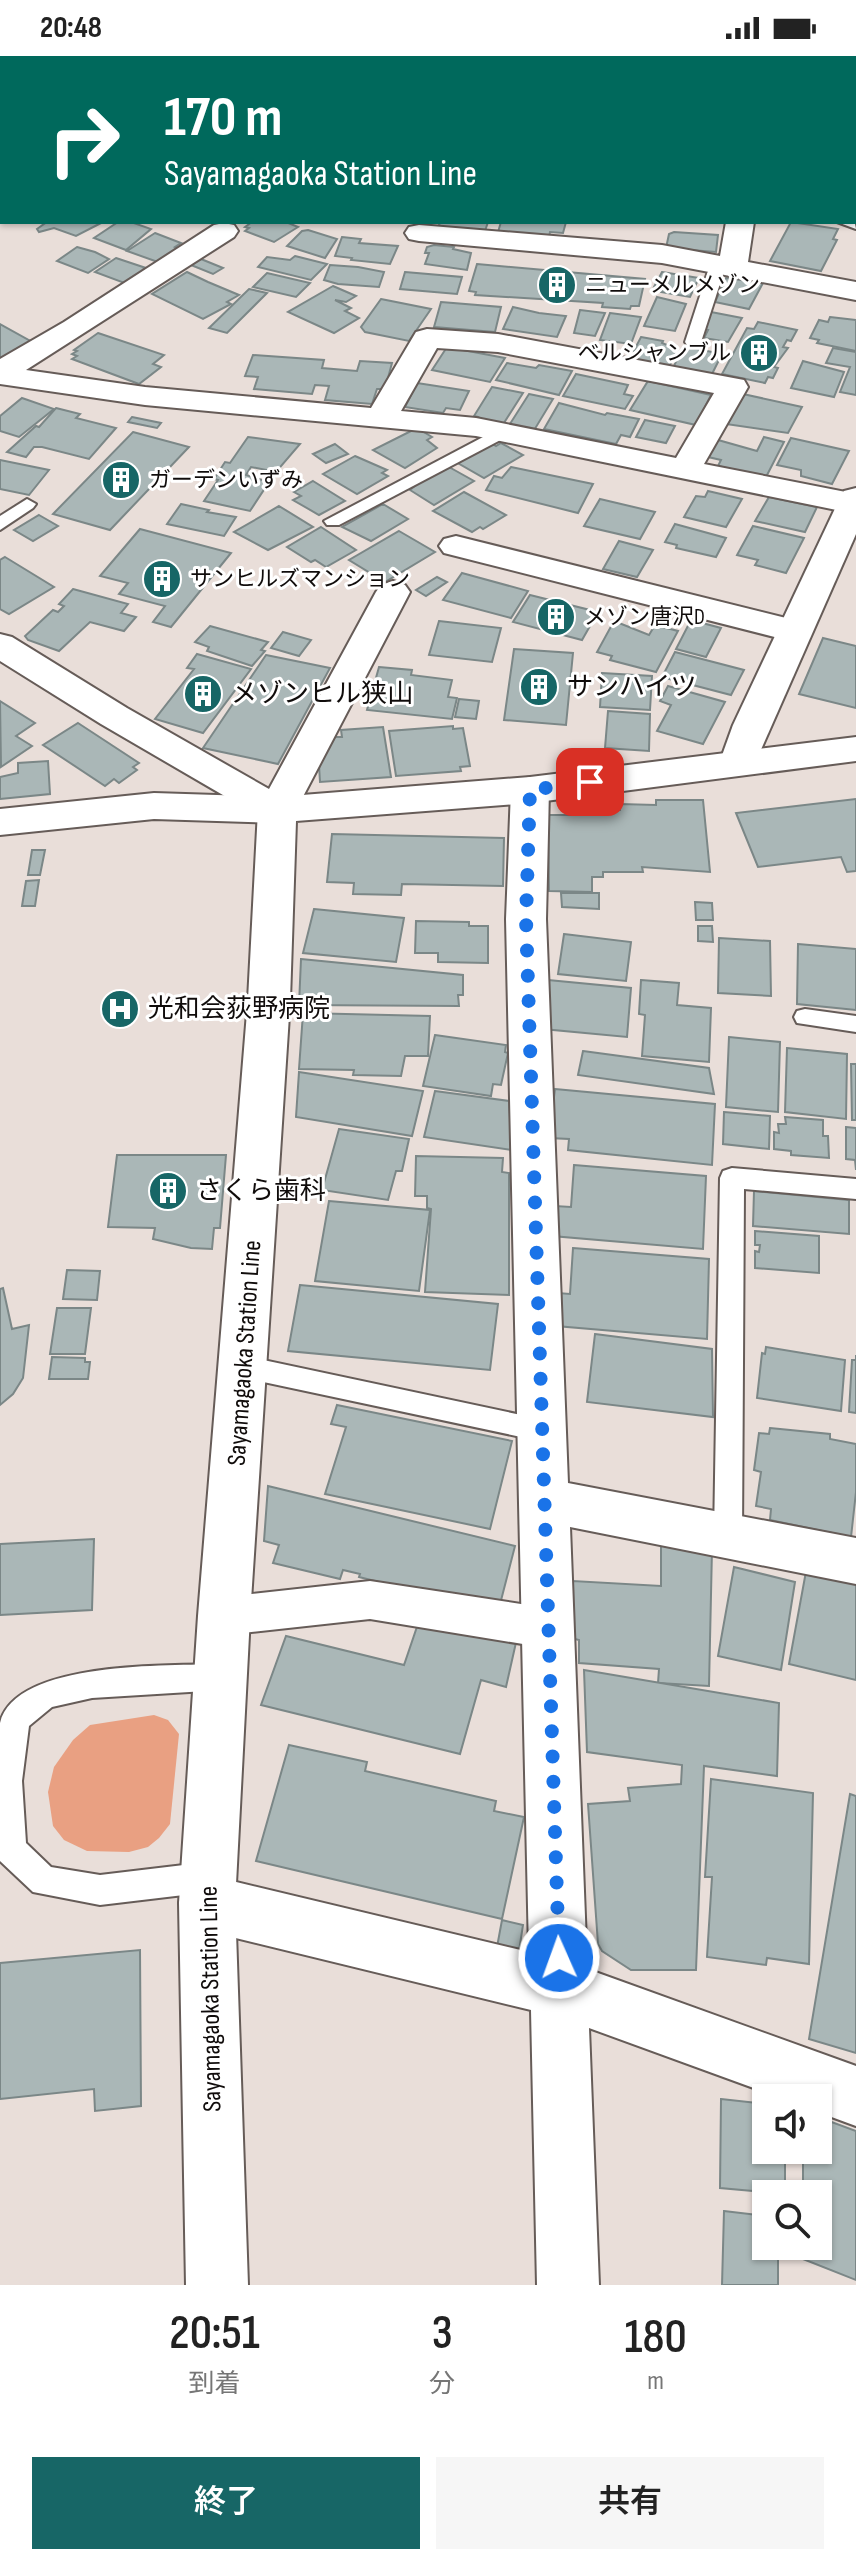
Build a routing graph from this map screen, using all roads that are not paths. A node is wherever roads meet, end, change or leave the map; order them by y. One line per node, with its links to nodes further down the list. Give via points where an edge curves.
1 (739, 224): 6 (street)
2 (421, 227): 4 (street); 5 (street)
3 (224, 231): 9 (street)
4 (581, 234): 6 (street)
5 (408, 263)
6 (726, 266): 7 (street); 8 (lane)
7 (856, 291)
8 (693, 342)
9 (0, 373): 10 (street, via 145,396)
10 (382, 416): 11 (street); 12 (street, via 427,338 498,343 733,387)
11 (502, 432): 12 (street); 15 (lane)
12 (685, 469): 13 (street)
13 (855, 502): 19 (street)
14 (27, 504): 16 (lane)
15 (333, 521)
16 (0, 525)
17 (456, 546): 19 (street)
18 (393, 592): 24 (street)
19 (794, 631): 22 (street)
20 (0, 645): 24 (street)
21 (856, 749): 22 (street)
22 (739, 761): 23 (street)
23 (530, 790): 24 (street); 30 (street, via 526,919)
24 (277, 810): 25 (street, via 154,806); 29 (street, Sayamagaoka Station Line)
25 (0, 822)
26 (805, 1017): 27 (lane)
27 (856, 1024)
28 (856, 1189): 32 (lane, via 732,1178)
29 (245, 1367): 30 (lane); 34 (street, Sayamagaoka Station Line)
30 (540, 1430): 31 (street)
31 (544, 1500): 32 (street); 35 (street)
32 (728, 1537): 33 (street)
33 (856, 1561)
34 (224, 1616): 35 (street, via 370,1600); 36 (street, Sayamagaoka Station Line)
35 (547, 1628): 38 (street)
36 (222, 1677): 37 (street, Sayamagaoka Station Line); 37 (lane, via 92,1684 45,1695 15,1719 7,1781 11,1850 44,1881 100,1890)
37 (208, 1890): 38 (street); 40 (street, Sayamagaoka Station Line)
38 (560, 1988): 39 (street); 41 (street)
39 (856, 2096)
40 (217, 2285)
41 (568, 2285)

